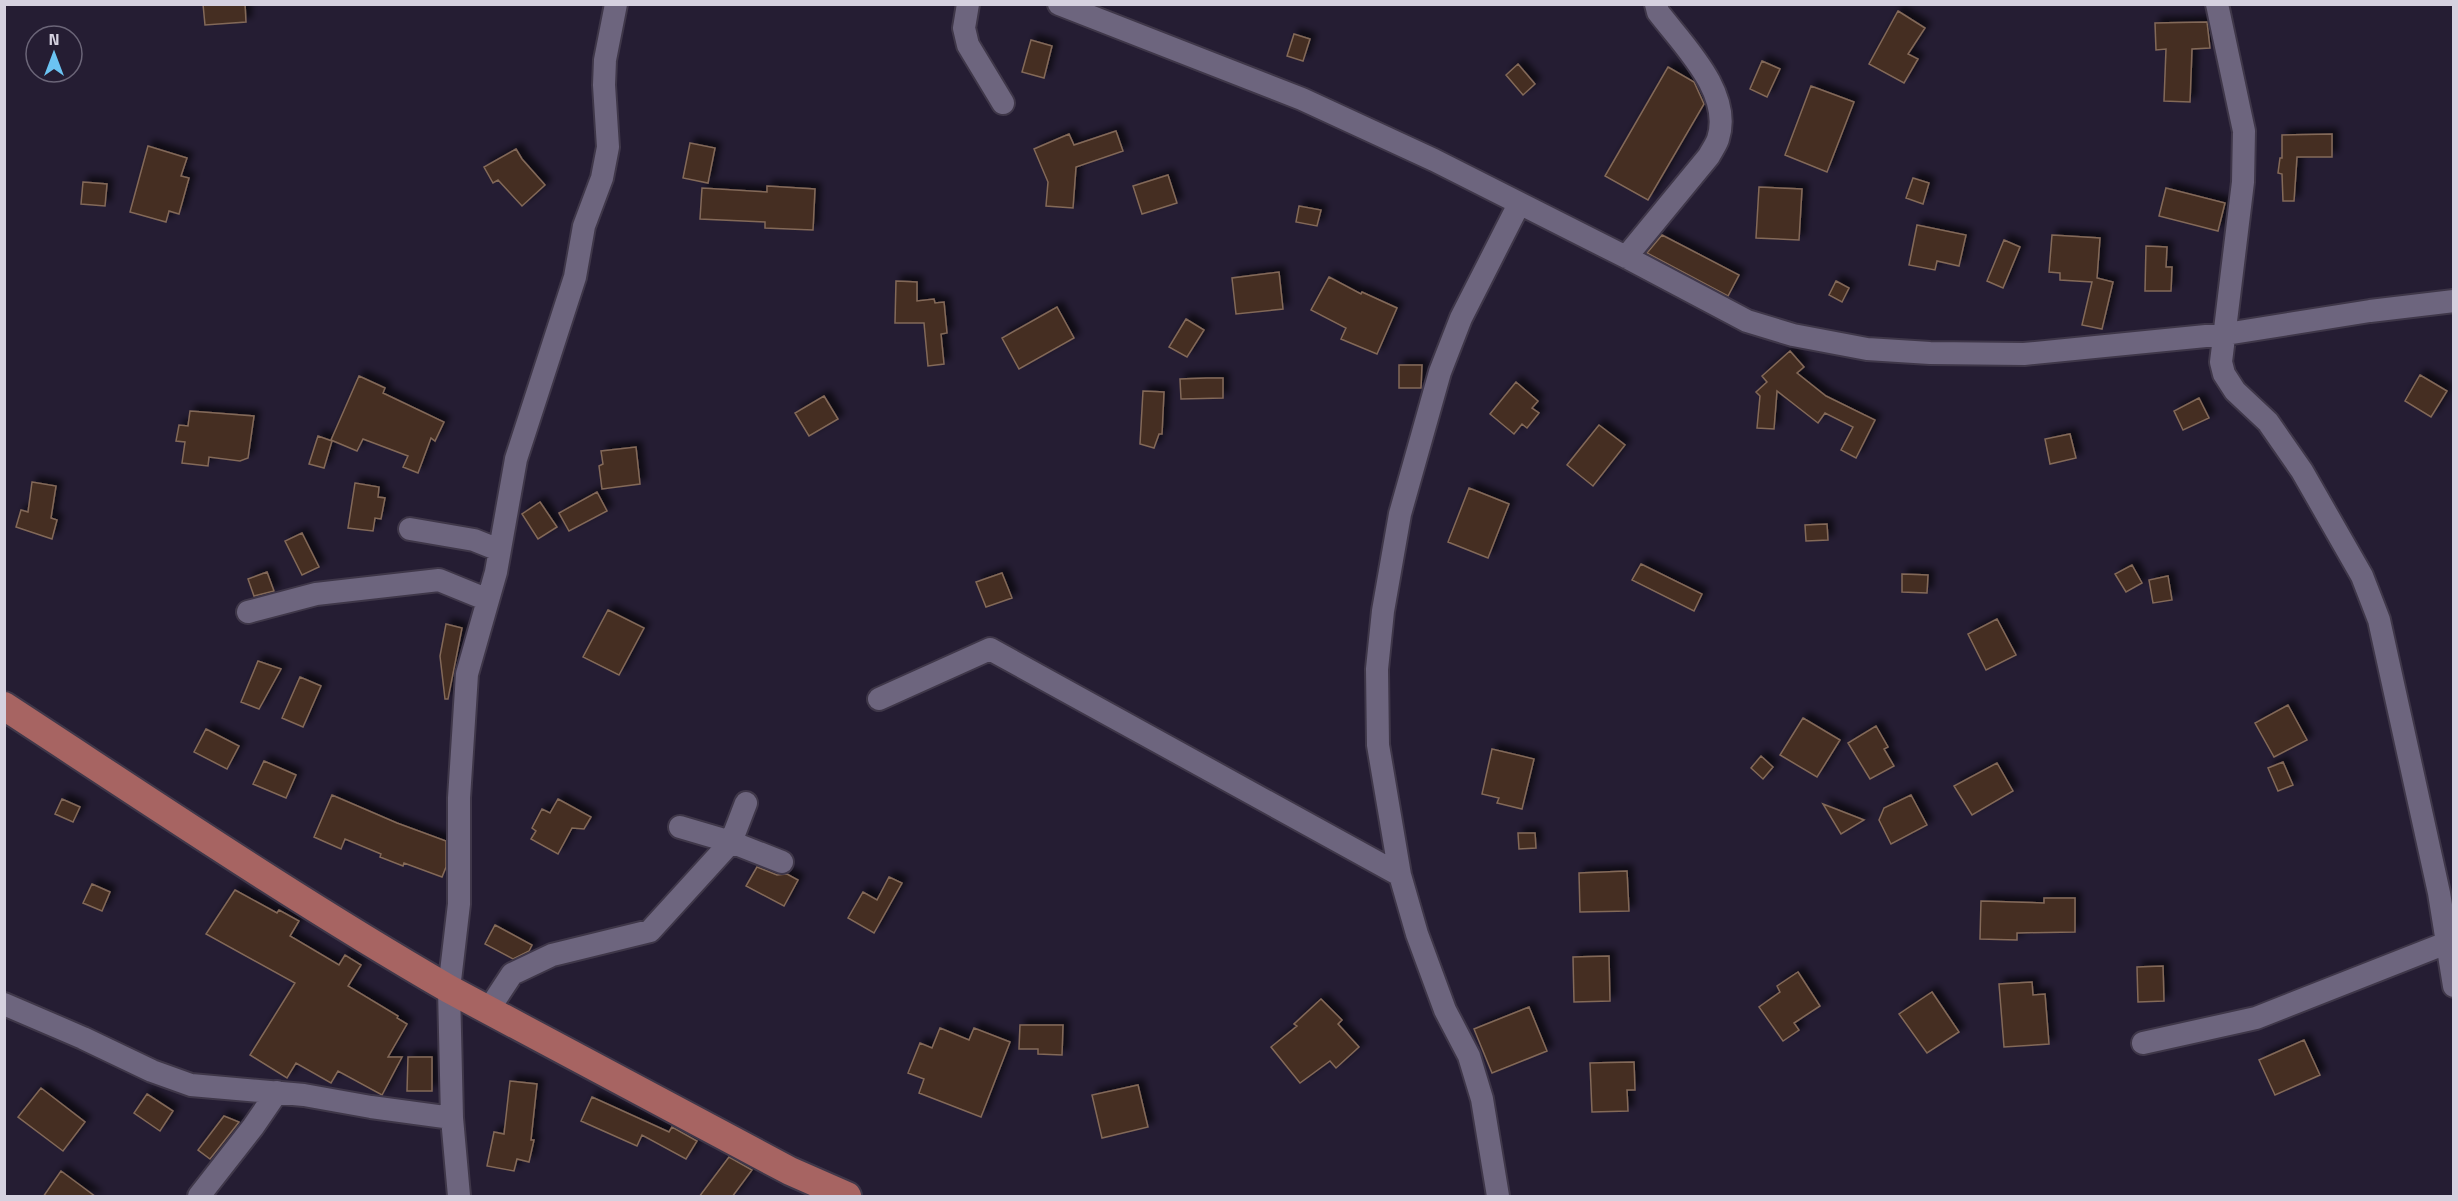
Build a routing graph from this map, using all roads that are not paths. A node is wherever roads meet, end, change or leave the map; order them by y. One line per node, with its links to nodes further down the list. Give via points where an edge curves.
1 (616, 4): 12 (street, via 605,60 608,147 602,178 584,226 575,277 516,459)
2 (968, 4): 6 (street, via 964,28 968,45)
3 (1059, 4): 7 (street, via 1302,99)
4 (1656, 4): 8 (street, via 1711,83 1718,101 1718,139 1709,156)
5 (2217, 4): 10 (street, via 2244,131 2243,182)
6 (1004, 103)
7 (1519, 204): 8 (street); 21 (street, via 1461,318 1440,372 1401,514 1383,610 1377,669 1378,745)
8 (1626, 257): 10 (street, via 1747,321 1793,335 1867,349 2024,354)
9 (2454, 301): 10 (street)
10 (2226, 334): 22 (street, via 2221,349 2224,374 2291,454 2362,576 2379,620)
11 (410, 529): 12 (street, via 474,540)
12 (499, 550): 13 (street)
13 (488, 600): 14 (street, via 439,580 316,594); 24 (street, via 467,674 459,798 459,904)
14 (248, 612)
15 (879, 699): 21 (street, via 990,649)
16 (4, 706): 24 (main road, via 212,842)
17 (746, 803): 19 (street)
18 (680, 827): 19 (street)
19 (731, 842): 20 (street); 26 (street, via 650,932 552,955 512,974)
20 (782, 862)
21 (1401, 875): 33 (street, via 1417,934 1445,1010 1469,1056 1482,1099)
22 (2450, 941): 23 (street); 27 (street, via 2256,1018)
23 (2454, 986)
24 (449, 989): 26 (main road); 29 (street)
25 (4, 1004): 28 (street, via 174,1080 213,1088)
26 (489, 1009): 32 (main road, via 790,1171)
27 (2143, 1043)
28 (276, 1092): 29 (street); 30 (street)
29 (452, 1118): 31 (street)
30 (199, 1197)
31 (459, 1197)
32 (847, 1197)
33 (1498, 1197)

